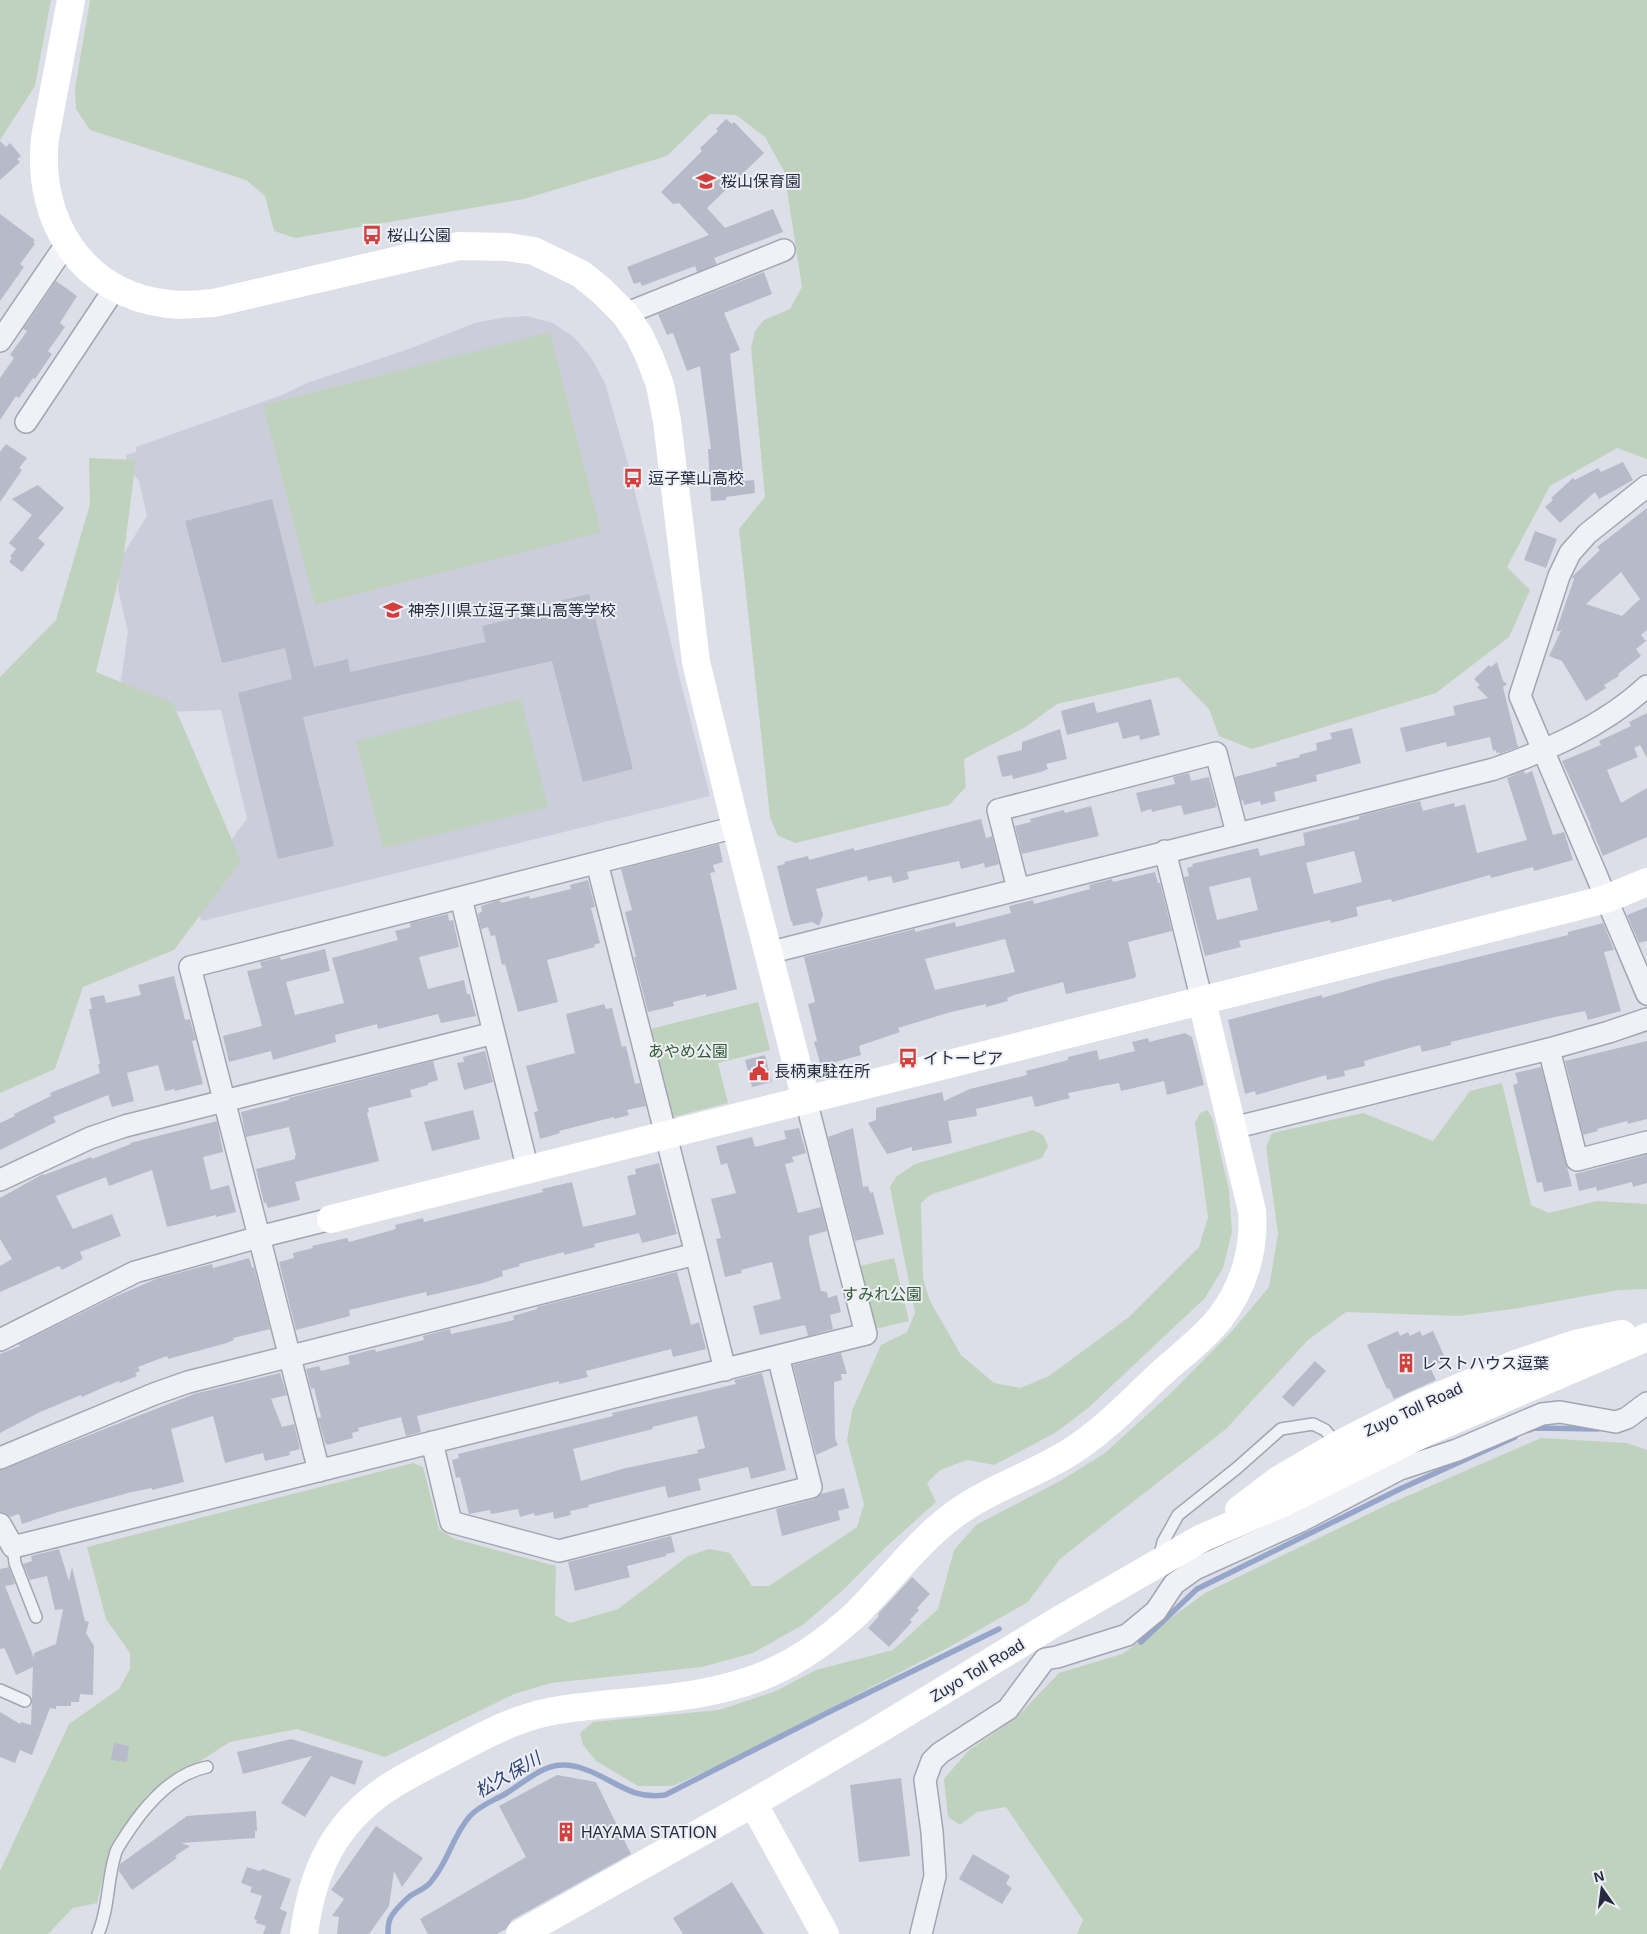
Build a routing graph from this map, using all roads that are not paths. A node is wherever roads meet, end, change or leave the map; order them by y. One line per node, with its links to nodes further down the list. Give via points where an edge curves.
1 (71, 0): 2 (street, via 43,154 48,200)
2 (67, 243): 4 (street, via 85,266); 6 (street)
3 (784, 250): 5 (street)
4 (114, 288): 5 (street, via 166,304 214,303 459,246 508,247 534,251 581,274); 7 (street)
5 (625, 314): 11 (street, via 639,335 660,386 696,662)
6 (0, 341)
7 (26, 422)
8 (1647, 486): 10 (street, via 1587,534 1564,562 1520,696)
9 (1647, 686): 10 (street, via 1607,716)
10 (1543, 752): 12 (street, via 1494,769); 18 (street)
11 (736, 828): 14 (street); 19 (street)
12 (1237, 833): 13 (street); 16 (street, via 1216,754 998,810)
13 (1165, 852): 16 (street); 21 (street)
14 (597, 863): 17 (street); 28 (street)
15 (1647, 882): 18 (street)
16 (1018, 889): 19 (street)
17 (460, 898): 23 (street); 26 (street, via 190,967)
18 (1606, 898): 20 (street); 21 (street)
19 (768, 953): 25 (street)
20 (1647, 994)
21 (1202, 1001): 25 (street); 27 (street)
22 (1647, 1018): 24 (street)
23 (494, 1034): 26 (street); 30 (street)
24 (1550, 1048): 27 (street); 29 (street, via 1577,1160)
25 (806, 1100): 28 (street); 39 (street, via 866,1334)
26 (224, 1101): 31 (street, via 90,1138); 33 (street)
27 (1233, 1128): 56 (street, via 1253,1226 1248,1263 1239,1287 1219,1320 1105,1426 1070,1452 954,1515 826,1640 775,1671 707,1692 530,1716 486,1734 390,1787 363,1807 334,1840 315,1883)
28 (666, 1135): 30 (street); 34 (street)
29 (1647, 1142)
30 (528, 1170): 32 (street)
31 (0, 1180)
32 (331, 1220): 33 (street)
33 (259, 1237): 37 (street, via 135,1272); 38 (street)
34 (696, 1254): 38 (street); 40 (street)
35 (1647, 1330): 43 (street, Zuyo Toll Road, via 1575,1344 1516,1364 1413,1407)
36 (1647, 1337): 47 (street, Zuyo Toll Road, via 1426,1432 1282,1503)
37 (0, 1340)
38 (290, 1356): 44 (street, via 188,1382); 45 (street)
39 (778, 1356): 40 (street); 42 (street, via 811,1487 569,1549 559,1551 451,1522)
40 (725, 1370): 42 (street)
41 (1647, 1403): 59 (street, via 1616,1422 1560,1412 1542,1414 1457,1450 1400,1469 1302,1521 1189,1573 1174,1584 1156,1611 1127,1635 1045,1659 1008,1709 940,1753 929,1767 925,1788 935,1876)
42 (432, 1442): 45 (street)
43 (1338, 1445): 47 (street, Zuyo Toll Road, via 1280,1479); 49 (lane, via 1325,1430 1313,1424 1281,1429 1178,1515 1163,1542)
44 (0, 1458)
45 (319, 1471): 48 (street)
46 (0, 1524): 48 (street)
47 (1202, 1538): 49 (street, Zuyo Toll Road)
48 (13, 1547): 50 (lane, via 15,1563)
49 (1158, 1563): 54 (street, Zuyo Toll Road)
50 (36, 1617)
51 (0, 1690): 52 (lane)
52 (25, 1701)
53 (207, 1767): 55 (lane, via 195,1770 156,1795 134,1822 115,1853 103,1923)
54 (753, 1803): 57 (street, Zuyo Toll Road); 58 (street)
55 (98, 1934)
56 (304, 1934)
57 (520, 1934)
58 (825, 1934)
59 (921, 1934)

